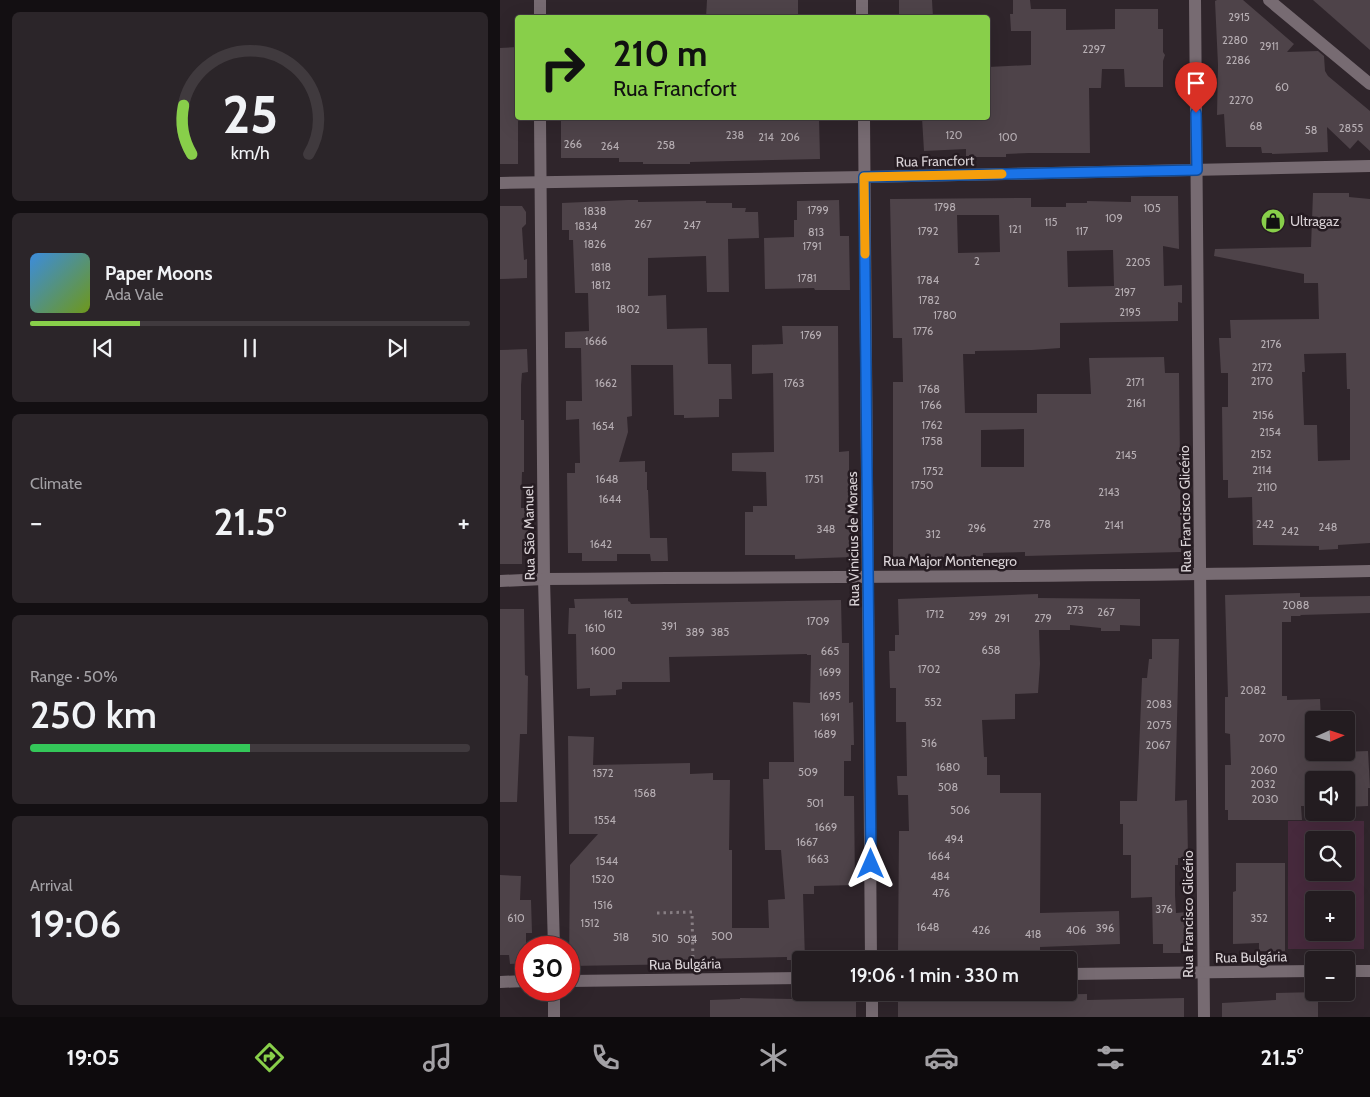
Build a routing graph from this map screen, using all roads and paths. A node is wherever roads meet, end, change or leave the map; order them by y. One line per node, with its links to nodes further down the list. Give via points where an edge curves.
1 (540, 0): 5 (street)
2 (862, 0): 6 (street)
3 (1196, 0): 11 (street, Rua Francisco Glicério)
4 (1269, 0): 7 (street)
5 (540, 15)
6 (862, 15)
7 (1370, 84)
8 (540, 120): 13 (street, Rua São Manuel)
9 (864, 120): 12 (street, Rua Vinicius de Moraes)
10 (1370, 166): 11 (street, Rua Francfort)
11 (1197, 170): 12 (street, Rua Francfort); 16 (street, Rua Francisco Glicério)
12 (864, 177): 13 (street, Rua Francfort); 17 (street, Rua Vinicius de Moraes)
13 (540, 182): 14 (street, Rua Francfort); 18 (street, Rua São Manuel)
14 (500, 183)
15 (1370, 571): 16 (street, Rua Major Montenegro)
16 (1201, 575): 17 (street, Rua Major Montenegro); 26 (street, Rua Francisco Glicério)
17 (869, 576): 18 (street, Rua Major Montenegro); 22 (street, Rua Vinicius de Moraes)
18 (544, 579): 19 (street, Rua Major Montenegro); 21 (street, Rua São Manuel)
19 (500, 581)
20 (657, 913): 29 (path, via 692,912)
21 (554, 936)
22 (871, 951)
23 (1355, 971): 24 (street)
24 (1370, 971)
25 (1305, 972): 26 (street, Rua Bulgária)
26 (1204, 973): 27 (street, Rua Bulgária); 37 (street, Rua Francisco Glicério)
27 (1077, 974)
28 (792, 978): 29 (street, Rua Bulgária)
29 (694, 979): 31 (street, Rua Bulgária)
30 (515, 981): 32 (street)
31 (580, 981)
32 (500, 982)
33 (554, 1001): 35 (street)
34 (872, 1001): 36 (street)
35 (554, 1017)
36 (872, 1017)
37 (1204, 1017)

